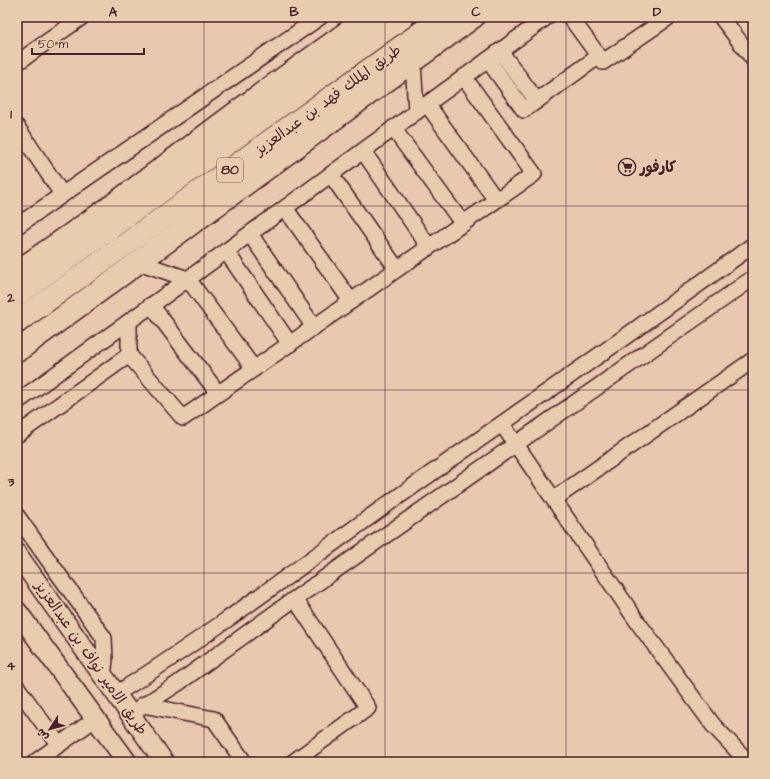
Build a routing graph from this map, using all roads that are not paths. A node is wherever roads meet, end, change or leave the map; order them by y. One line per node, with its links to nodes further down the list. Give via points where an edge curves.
1 (320, 17): 26 (street)
2 (369, 17): 37 (highway, via 105,211)
3 (403, 17): 40 (highway, طريق الملك فهد بن عبدالعزيز / 80)
4 (443, 17): 43 (highway, طريق الملك فهد بن عبدالعزيز / 80)
5 (473, 17): 17 (highway)
6 (548, 17): 13 (street)
7 (570, 17): 14 (street)
8 (668, 17): 14 (street, via 603,62)
9 (721, 17): 15 (street)
10 (742, 17): 12 (street)
11 (78, 18): 18 (street)
12 (753, 32)
13 (500, 51): 16 (street); 20 (street)
14 (599, 56): 20 (street)
15 (753, 59)
16 (488, 60): 19 (street); 20 (street, via 524,110)
17 (413, 61): 21 (street); 35 (highway)
18 (17, 63)
19 (464, 77): 21 (street); 27 (street, via 534,174)
20 (537, 101)
21 (422, 108): 23 (street); 27 (street)
22 (17, 127): 26 (street)
23 (393, 128): 24 (street); 29 (street)
24 (363, 151): 25 (street); 33 (street)
25 (331, 174): 28 (street); 36 (street)
26 (62, 194): 30 (street)
27 (496, 200): 29 (street)
28 (285, 208): 31 (street); 41 (street)
29 (463, 224): 33 (street)
30 (17, 226)
31 (250, 234): 34 (street); 45 (street)
32 (753, 245): 53 (street)
33 (430, 247): 36 (street)
34 (226, 251): 39 (street); 46 (street)
35 (138, 262): 39 (street); 47 (highway)
36 (397, 269): 41 (street)
37 (17, 272)
38 (753, 278): 55 (street)
39 (188, 279): 42 (street); 50 (street)
40 (17, 295)
41 (351, 301): 45 (street)
42 (151, 305): 44 (street); 51 (street)
43 (17, 322)
44 (129, 322): 48 (street); 52 (street)
45 (314, 327): 46 (street)
46 (290, 344): 50 (street)
47 (17, 351)
48 (129, 355): 51 (street, via 183,418); 54 (street)
49 (753, 360): 56 (street)
50 (254, 368): 51 (street)
51 (218, 393)
52 (17, 402)
53 (502, 424): 55 (street); 61 (street)
54 (17, 435)
55 (517, 445): 56 (street); 59 (street)
56 (554, 499): 74 (street, via 639,624 709,719)
57 (17, 516): 62 (street, via 104,638)
58 (17, 554): 62 (main road, طريق الامير نواف بن عبدالعزيز)
59 (295, 599): 63 (street); 73 (street, via 368,708)
60 (17, 611): 67 (main road)
61 (163, 663): 63 (street); 65 (street)
62 (103, 676): 65 (main road, طريق الامير نواف بن عبدالعزيز)
63 (177, 684): 66 (street)
64 (17, 687): 68 (street)
65 (116, 694): 66 (main road, طريق الامير نواف بن عبدالعزيز)
66 (137, 710): 71 (main road, طريق الامير نواف بن عبدالعزيز); 72 (street, via 214,719)
67 (95, 719): 68 (street); 70 (main road)
68 (59, 745): 69 (street)
69 (35, 762)
70 (127, 762)
71 (164, 762)
72 (244, 762)
73 (294, 762)
74 (748, 762)

